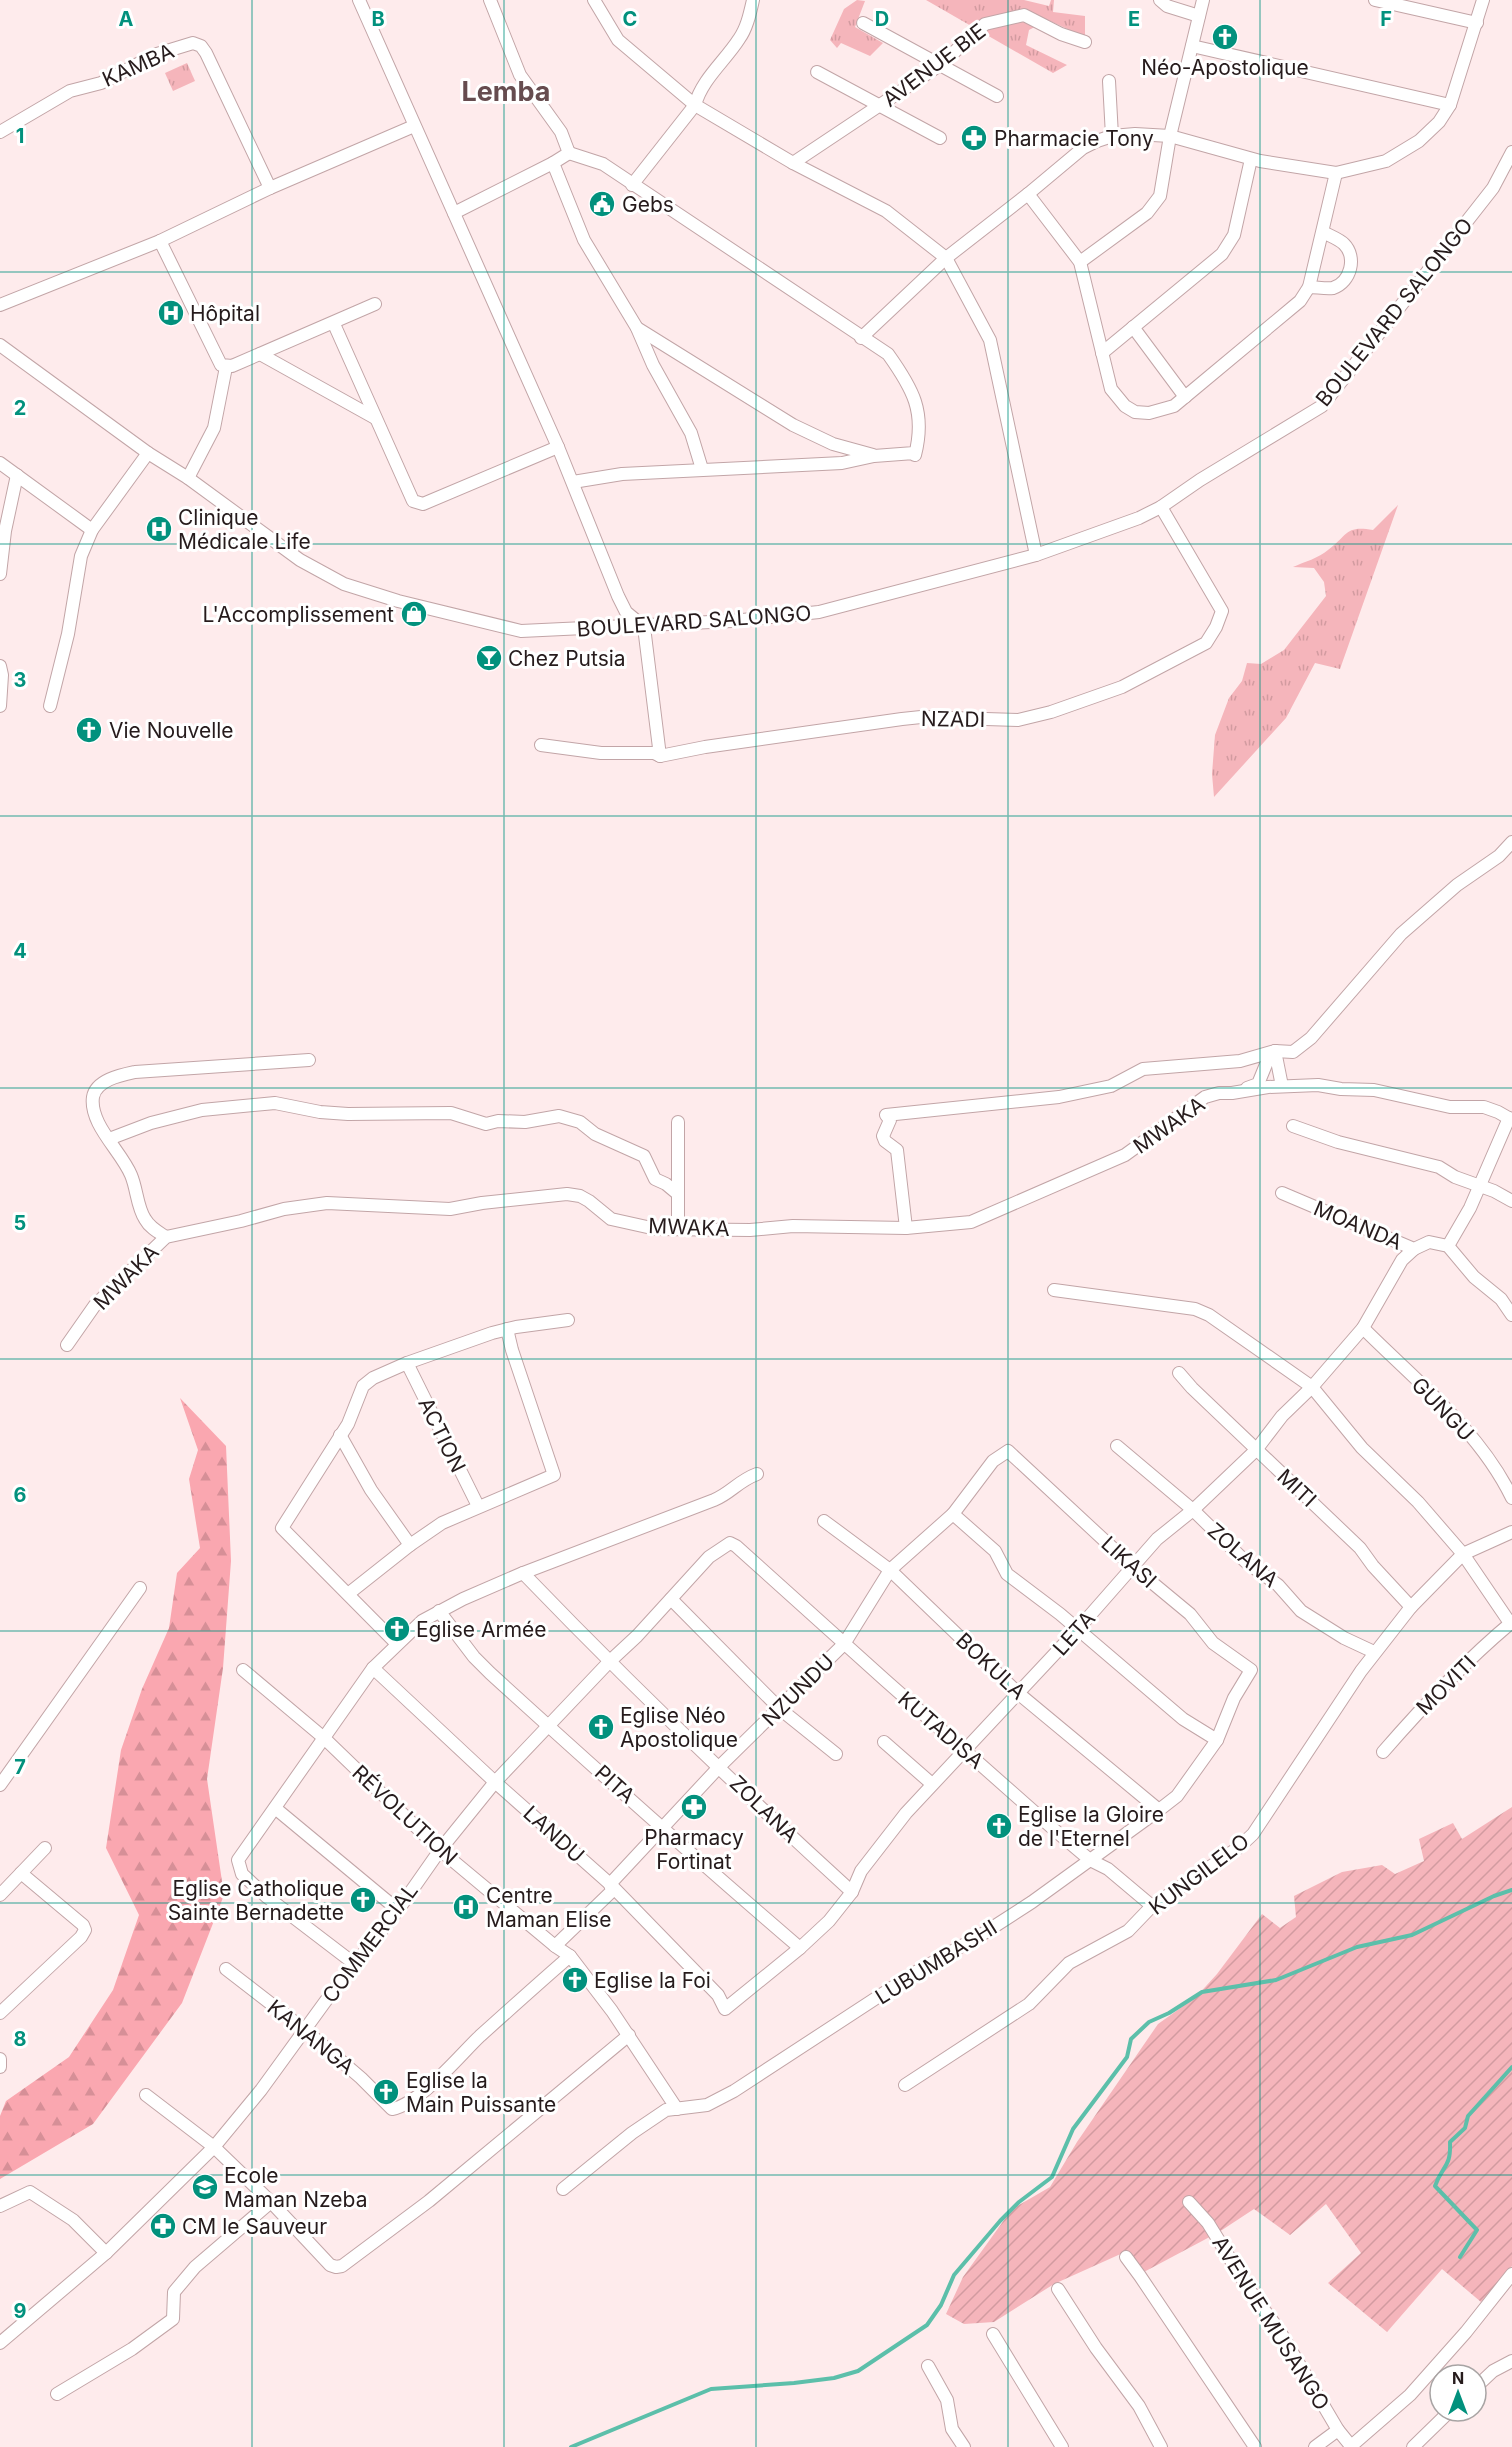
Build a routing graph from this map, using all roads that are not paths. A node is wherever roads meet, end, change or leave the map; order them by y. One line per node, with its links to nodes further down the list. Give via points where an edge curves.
1 (359, 0): 21 (street)
2 (490, 0): 27 (street, via 520,75 561,132)
3 (594, 0): 18 (street, via 618,40)
4 (753, 0): 18 (street, via 739,39 699,92)
5 (1160, 0): 9 (street)
6 (1203, 0): 9 (street)
7 (1375, 0): 11 (street)
8 (1483, 0): 11 (street)
9 (1199, 16): 13 (street)
10 (862, 23): 14 (street)
11 (1477, 23): 19 (street)
12 (1085, 42): 14 (street, AVENUE BIE, via 1024,15 1014,16 984,24)
13 (1192, 46): 19 (street); 24 (street)
14 (940, 65): 17 (street); 20 (street, AVENUE BIE)
15 (817, 72): 20 (street)
16 (1109, 81): 23 (street)
17 (997, 96)
18 (695, 105): 30 (street); 32 (street)
19 (1450, 105): 31 (street, via 1419,141 1386,161)
20 (878, 107): 25 (street); 30 (street, AVENUE BIE)
21 (414, 126): 33 (street); 35 (street)
22 (0, 132): 33 (street, KAMBA, via 70,91 101,83 157,54 193,43 206,53)
23 (1112, 135): 24 (street); 34 (street, via 1083,148)
24 (1170, 136): 28 (street); 39 (street, via 1160,196 1154,205)
25 (940, 138)
26 (1512, 152): 61 (street, BOULEVARD SALONGO, via 1493,188 1322,406)
27 (569, 153): 29 (street); 32 (street, via 603,164)
28 (1251, 159): 31 (street); 44 (street, via 1230,244)
29 (553, 163): 35 (street); 45 (street, via 584,240)
30 (794, 163): 38 (street, via 886,211)
31 (1336, 172): 36 (street)
32 (632, 185): 46 (street)
33 (270, 188): 37 (street)
34 (1028, 195): 38 (street); 39 (street)
35 (454, 213): 53 (street)
36 (1323, 232): 40 (street); 40 (street, via 1348,250 1352,261 1349,273 1333,288)
37 (160, 241): 42 (street); 50 (street, via 221,364)
38 (946, 258): 46 (street); 63 (street, via 990,340)
39 (1080, 262): 48 (street)
40 (1309, 287): 51 (street, via 1300,300)
41 (375, 304): 43 (street)
42 (0, 305)
43 (334, 324): 49 (street); 52 (street)
44 (1133, 327): 48 (street); 51 (street)
45 (637, 328): 55 (street, via 793,425 833,444); 57 (street, via 691,433)
46 (861, 338): 55 (street, via 888,354 911,389 920,417 915,455)
47 (0, 345): 54 (street, BOULEVARD SALONGO)
48 (1102, 353): 51 (street, via 1111,389 1125,406 1136,412 1162,411)
49 (260, 354): 50 (street); 52 (street)
50 (226, 367): 59 (street, via 214,428)
51 (1185, 397)
52 (375, 418): 53 (street, via 416,504)
53 (558, 447): 60 (street)
54 (148, 453): 59 (street, BOULEVARD SALONGO); 62 (street)
55 (874, 456): 57 (street, via 842,463)
56 (0, 463): 58 (street)
57 (702, 469): 60 (street, via 622,474)
58 (17, 475): 62 (street); 64 (street)
59 (188, 478): 65 (street, BOULEVARD SALONGO, via 300,560 345,584 444,614 521,631)
60 (573, 482): 65 (street, via 626,612)
61 (1161, 507): 63 (street, BOULEVARD SALONGO); 70 (street, NZADI, via 1222,611 1206,643 1122,687 1018,720 921,717)
62 (92, 530): 67 (street, via 81,556 68,634)
63 (1036, 555): 65 (street, BOULEVARD SALONGO, via 819,612)
64 (0, 574)
65 (644, 627): 70 (street)
66 (0, 666): 68 (street)
67 (50, 705)
68 (0, 706)
69 (541, 745): 70 (street)
70 (660, 756)
71 (1512, 842): 72 (street, via 1401,934 1311,1038 1293,1052)
72 (1275, 1051): 74 (street); 75 (street, via 1258,1084); 85 (street, via 1240,1061 1143,1070 1111,1086 1059,1097 886,1115 890,1125 883,1136 897,1150)
73 (309, 1060): 79 (street, via 118,1076 102,1084 93,1095 94,1113)
74 (1282, 1086): 75 (street); 76 (street, via 1374,1090 1450,1107 1484,1107)
75 (1232, 1093): 85 (street, MWAKA, via 1205,1097 1125,1155 1010,1206 971,1222)
76 (1511, 1119): 80 (street)
77 (678, 1122): 82 (street)
78 (1293, 1126): 80 (street, via 1338,1142 1439,1167)
79 (108, 1139): 82 (street, via 202,1110 275,1103 348,1114 451,1113 486,1124 559,1116 580,1122 595,1134 644,1156 655,1179); 86 (street, via 131,1175 144,1218)
80 (1478, 1186): 83 (street); 87 (street, via 1467,1215)
81 (1282, 1193): 88 (street, MOANDA)
82 (678, 1194): 84 (street)
83 (1512, 1201)
84 (678, 1228): 85 (street, MWAKA); 86 (street, MWAKA, via 656,1229 611,1219 589,1201 567,1194 450,1209 327,1203 284,1209)
85 (906, 1228)
86 (166, 1237): 94 (street, MWAKA, via 95,1305)
87 (1448, 1246): 88 (street, MOANDA, via 1429,1242); 90 (street)
88 (1414, 1249): 92 (street, LETA, via 1402,1260)
89 (1054, 1290): 97 (street, via 1195,1309)
90 (1512, 1315)
91 (568, 1320): 93 (street)
92 (1363, 1328): 97 (street, LETA); 103 (street, GUNGU, via 1467,1432)
93 (507, 1329): 95 (street); 104 (street, via 554,1475)
94 (67, 1345)
95 (406, 1363): 98 (street, via 363,1386); 104 (street, ACTION)
96 (1179, 1373): 100 (street, MITI)
97 (1312, 1387): 100 (street, LETA, via 1282,1416); 111 (street, via 1362,1448 1418,1502)
98 (340, 1435): 109 (street, via 371,1490); 116 (street, via 282,1528)
99 (1117, 1446): 105 (street, ZOLANA)
100 (1256, 1450): 105 (street, LETA); 118 (street, MITI, via 1360,1548)
101 (1008, 1451): 106 (street, NZUNDU, via 993,1461); 112 (street, LIKASI)
102 (757, 1474): 114 (street, via 743,1479 724,1496)
103 (1512, 1498)
104 (478, 1506): 109 (street, via 442,1523)
105 (1193, 1510): 112 (street, LETA); 124 (street, ZOLANA, via 1246,1562 1278,1585 1301,1611)
106 (953, 1514): 113 (street, NZUNDU); 121 (street, via 995,1551 1007,1574)
107 (824, 1521): 113 (street, BOKULA)
108 (1512, 1532): 111 (street, KUNGILELO)
109 (410, 1545): 116 (street)
110 (736, 1546): 117 (street, COMMERCIAL, via 725,1545 710,1557); 123 (street, KUTADISA)
111 (1462, 1554): 118 (street, KUNGILELO); 120 (street)
112 (1132, 1566): 121 (street, LETA); 128 (street, LIKASI, via 1190,1614 1213,1643)
113 (890, 1570): 123 (street, NZUNDU); 129 (street, BOKULA)
114 (523, 1573): 119 (street); 125 (street, ZOLANA)
115 (140, 1588): 141 (street)
116 (348, 1594): 122 (street)
117 (671, 1599): 125 (street, COMMERCIAL); 130 (street)
118 (1412, 1607): 124 (street, KUNGILELO)
119 (439, 1611): 122 (street); 131 (street, PITA, via 474,1657)
120 (1511, 1623): 136 (street, MOVITI, via 1460,1668)
121 (1078, 1629): 129 (street, LETA); 133 (street, via 1184,1719)
122 (397, 1644): 126 (street)
123 (844, 1644): 130 (street, NZUNDU); 135 (street, KUTADISA)
124 (1374, 1652): 152 (street, KUNGILELO, via 1253,1834)
125 (609, 1662): 131 (street, COMMERCIAL); 138 (street, ZOLANA)
126 (373, 1668): 132 (street); 139 (street, LANDU)
127 (243, 1670): 132 (street, RÉVOLUTION)
128 (1251, 1670): 133 (street, LUBUMBASHI, via 1234,1698)
129 (1018, 1693): 135 (street, LETA); 143 (street, BOKULA)
130 (780, 1709): 137 (street); 138 (street, NZUNDU)
131 (548, 1726): 139 (street, COMMERCIAL); 144 (street, PITA)
132 (324, 1738): 142 (street); 146 (street, RÉVOLUTION)
133 (1217, 1740): 143 (street, LUBUMBASHI, via 1177,1796)
134 (884, 1742): 140 (street)
135 (964, 1750): 140 (street, LETA); 147 (street, KUTADISA)
136 (1383, 1752)
137 (836, 1754)
138 (720, 1766): 144 (street, NZUNDU); 150 (street, ZOLANA)
139 (495, 1782): 146 (street, COMMERCIAL); 149 (street, LANDU)
140 (932, 1784): 150 (street, LETA, via 878,1848)
141 (0, 1785)
142 (275, 1808): 153 (street); 157 (street, via 241,1856 238,1866 242,1874)
143 (1159, 1810): 147 (street, LUBUMBASHI)
144 (661, 1828): 149 (street, NZUNDU); 155 (street, PITA)
145 (45, 1848): 148 (street)
146 (440, 1850): 153 (street, COMMERCIAL); 154 (street, RÉVOLUTION)
147 (1090, 1860): 152 (street, KUTADISA, via 1108,1869); 165 (street, LUBUMBASHI, via 1032,1902 916,1971 734,2091 707,2104)
148 (21, 1874): 151 (street); 160 (street, via 85,1930)
149 (610, 1884): 154 (street, NZUNDU, via 612,1891); 159 (street, LANDU, via 718,1995)
150 (852, 1892): 155 (street, LETA)
151 (0, 1895)
152 (1152, 1906): 163 (street, KUNGILELO, via 1128,1931 1069,1963 1029,2004)
153 (398, 1910): 157 (street, COMMERCIAL)
154 (555, 1946): 156 (street, RÉVOLUTION)
155 (800, 1948): 159 (street, LETA)
156 (570, 1956): 161 (street, KANANGA, via 419,2096 400,2108 392,2109); 162 (street, RÉVOLUTION)
157 (356, 1965): 161 (street, COMMERCIAL)
158 (226, 1969): 161 (street, KANANGA)
159 (725, 2009)
160 (0, 2013)
161 (305, 2030): 166 (street, COMMERCIAL)
162 (629, 2035): 165 (street, RÉVOLUTION); 168 (street, via 429,2200 342,2266 330,2265)
163 (905, 2085)
164 (146, 2095): 166 (street)
165 (677, 2109): 167 (street, LUBUMBASHI, via 666,2110 632,2133)
166 (214, 2146): 168 (street); 171 (street, COMMERCIAL)
167 (563, 2189)
168 (272, 2202): 180 (street, via 195,2267 174,2292 173,2319)
169 (1189, 2202): 182 (street, AVENUE MUSANGO, via 1208,2223 1279,2330)
170 (0, 2206): 171 (street, via 30,2192 74,2220)
171 (106, 2253): 176 (street, COMMERCIAL)
172 (1126, 2258): 187 (street)
173 (1512, 2274): 183 (street, via 1410,2395)
174 (1058, 2289): 186 (street, via 1139,2406)
175 (993, 2334): 185 (street)
176 (0, 2343)
177 (1512, 2361): 179 (street)
178 (928, 2366): 184 (street, via 947,2400 952,2429)
179 (1488, 2376)
180 (57, 2394)
181 (1438, 2423): 189 (street)
182 (1338, 2430): 183 (street, AVENUE MUSANGO); 188 (street)
183 (1351, 2446)
184 (964, 2447)
185 (1062, 2447)
186 (1161, 2447)
187 (1255, 2447)
188 (1315, 2447)
189 (1413, 2447)

